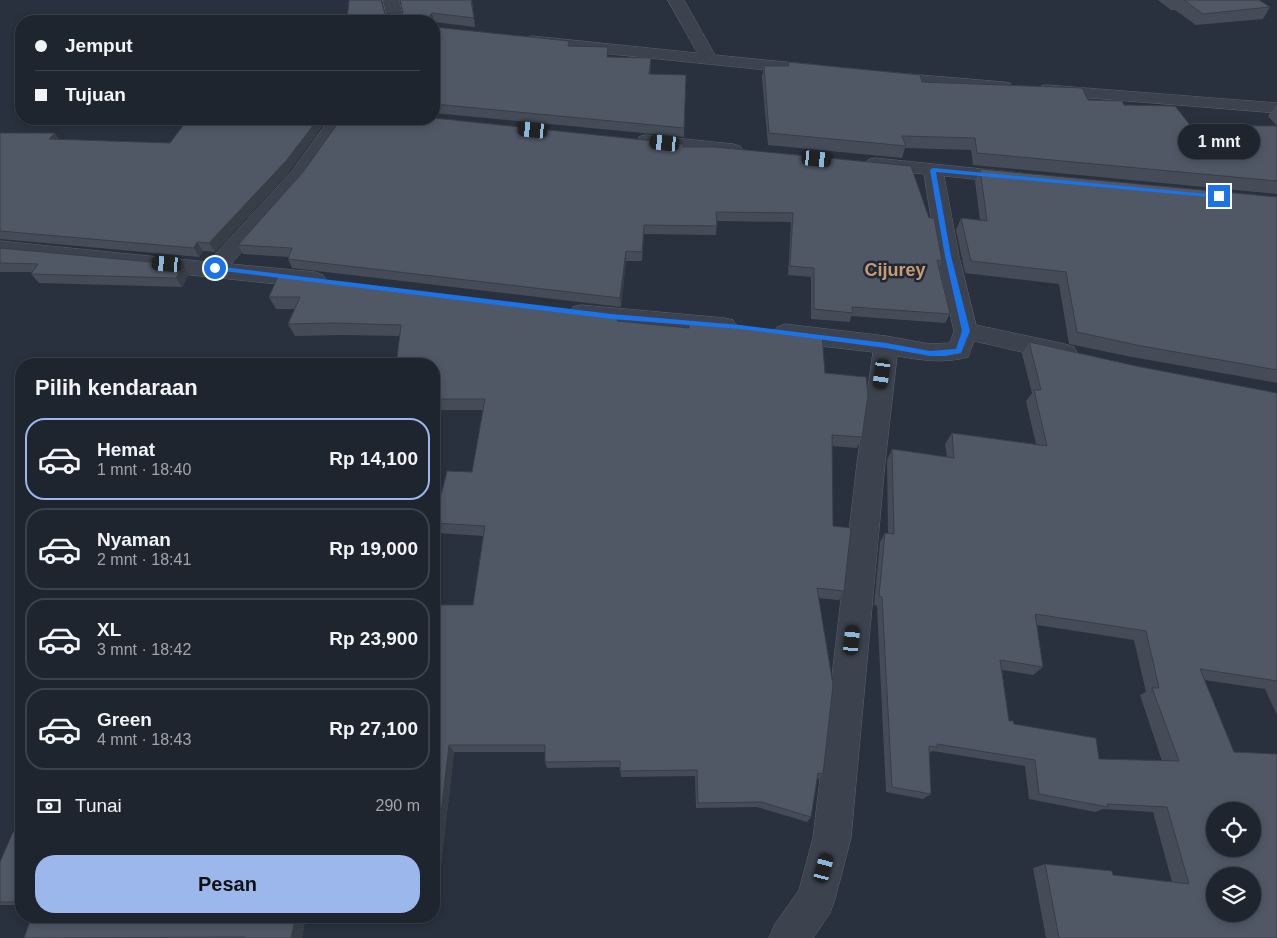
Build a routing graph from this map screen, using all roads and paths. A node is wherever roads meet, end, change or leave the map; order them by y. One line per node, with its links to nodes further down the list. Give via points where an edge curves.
1 (391, 0): 3 (street)
2 (676, 0): 5 (street)
3 (395, 15)
4 (518, 39): 5 (street)
5 (709, 59): 6 (street)
6 (834, 72)
7 (872, 76): 8 (street)
8 (1277, 108)
9 (335, 125): 16 (street, via 298,176)
10 (631, 140): 11 (street)
11 (749, 152)
12 (856, 162): 13 (street)
13 (933, 170): 14 (street); 19 (street, via 948,256)
14 (1036, 179)
15 (0, 248): 16 (street)
16 (215, 268): 17 (street)
17 (334, 282)
18 (563, 311): 20 (street)
19 (966, 331): 20 (street, via 958,351 930,353); 21 (street)
20 (886, 345): 22 (street, via 832,838 816,899)
21 (1089, 358)
22 (789, 938)

